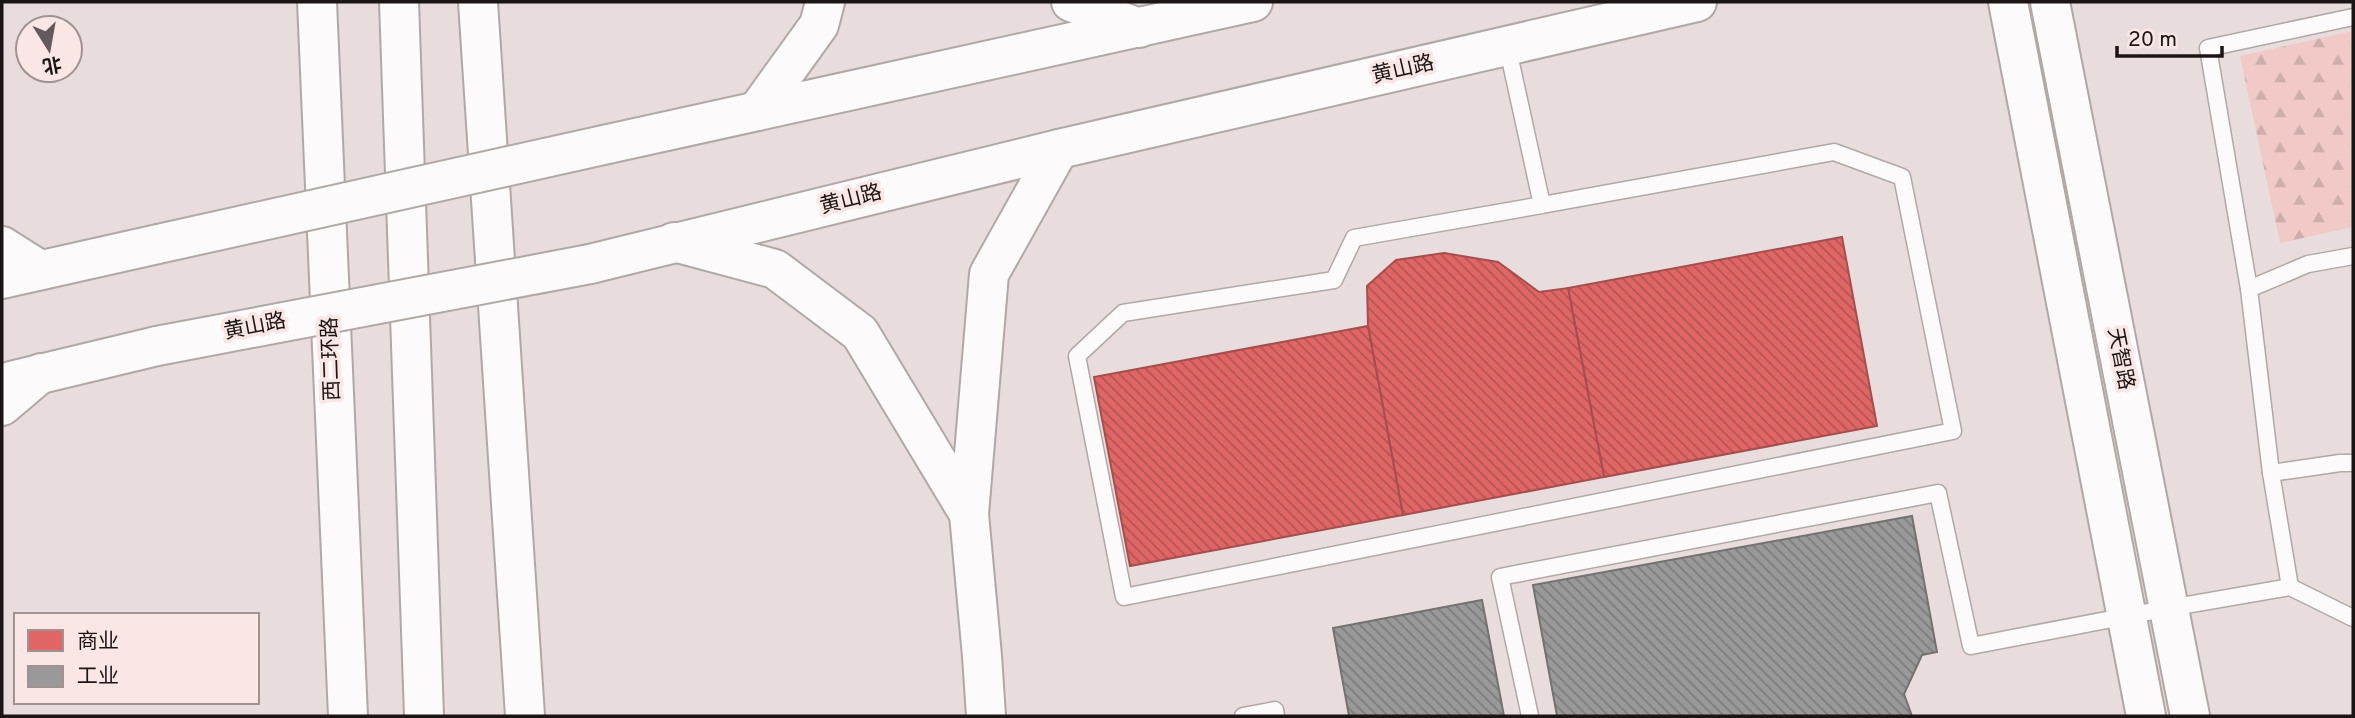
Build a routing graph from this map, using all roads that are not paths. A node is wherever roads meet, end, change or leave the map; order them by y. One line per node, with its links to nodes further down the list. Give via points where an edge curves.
1 (317, 2): 32 (main road, 西二环路)
2 (399, 2): 33 (main road)
3 (478, 2): 34 (main road)
4 (825, 2): 13 (main road, via 819,25)
5 (1071, 2): 11 (main road)
6 (1253, 2): 11 (main road)
7 (1697, 2): 12 (main road, 黄山路)
8 (2008, 2): 30 (main road, 天智路)
9 (2050, 2): 29 (main road, 天智路)
10 (2353, 17): 21 (lane, via 2208,48)
11 (1139, 28): 13 (main road)
12 (1507, 46): 14 (main road, 黄山路); 15 (lane)
13 (757, 110): 19 (main road, bridge)
14 (1059, 149): 16 (main road, 黄山路); 27 (main road, via 989,274)
15 (1542, 205): 15 (lane, via 1833,152 1902,177 1953,431 1124,597 1077,356 1123,313 1334,280 1354,238)
16 (674, 242): 22 (main road, 黄山路, bridge, via 590,264 157,346); 27 (main road, via 775,269 860,333)
17 (2, 246): 19 (main road)
18 (2353, 256): 21 (lane, via 2308,264)
19 (40, 270): 20 (main road)
20 (2, 279)
21 (2249, 289): 26 (lane)
22 (41, 373): 23 (main road, 黄山路); 24 (main road)
23 (2, 383)
24 (2, 406)
25 (2353, 463): 26 (lane)
26 (2271, 473): 28 (lane)
27 (969, 514): 35 (main road)
28 (2290, 587): 29 (lane); 31 (lane)
29 (2169, 608): 30 (lane); 40 (main road, 天智路)
30 (2127, 617): 38 (lane, via 1970,646 1938,494 1500,578); 39 (main road, 天智路)
31 (2353, 618)
32 (348, 716)
33 (424, 716)
34 (525, 716)
35 (986, 716)
36 (1243, 716): 37 (lane, via 1275,710)
37 (1276, 716)
38 (1530, 716)
39 (2146, 716)
40 (2190, 716)

